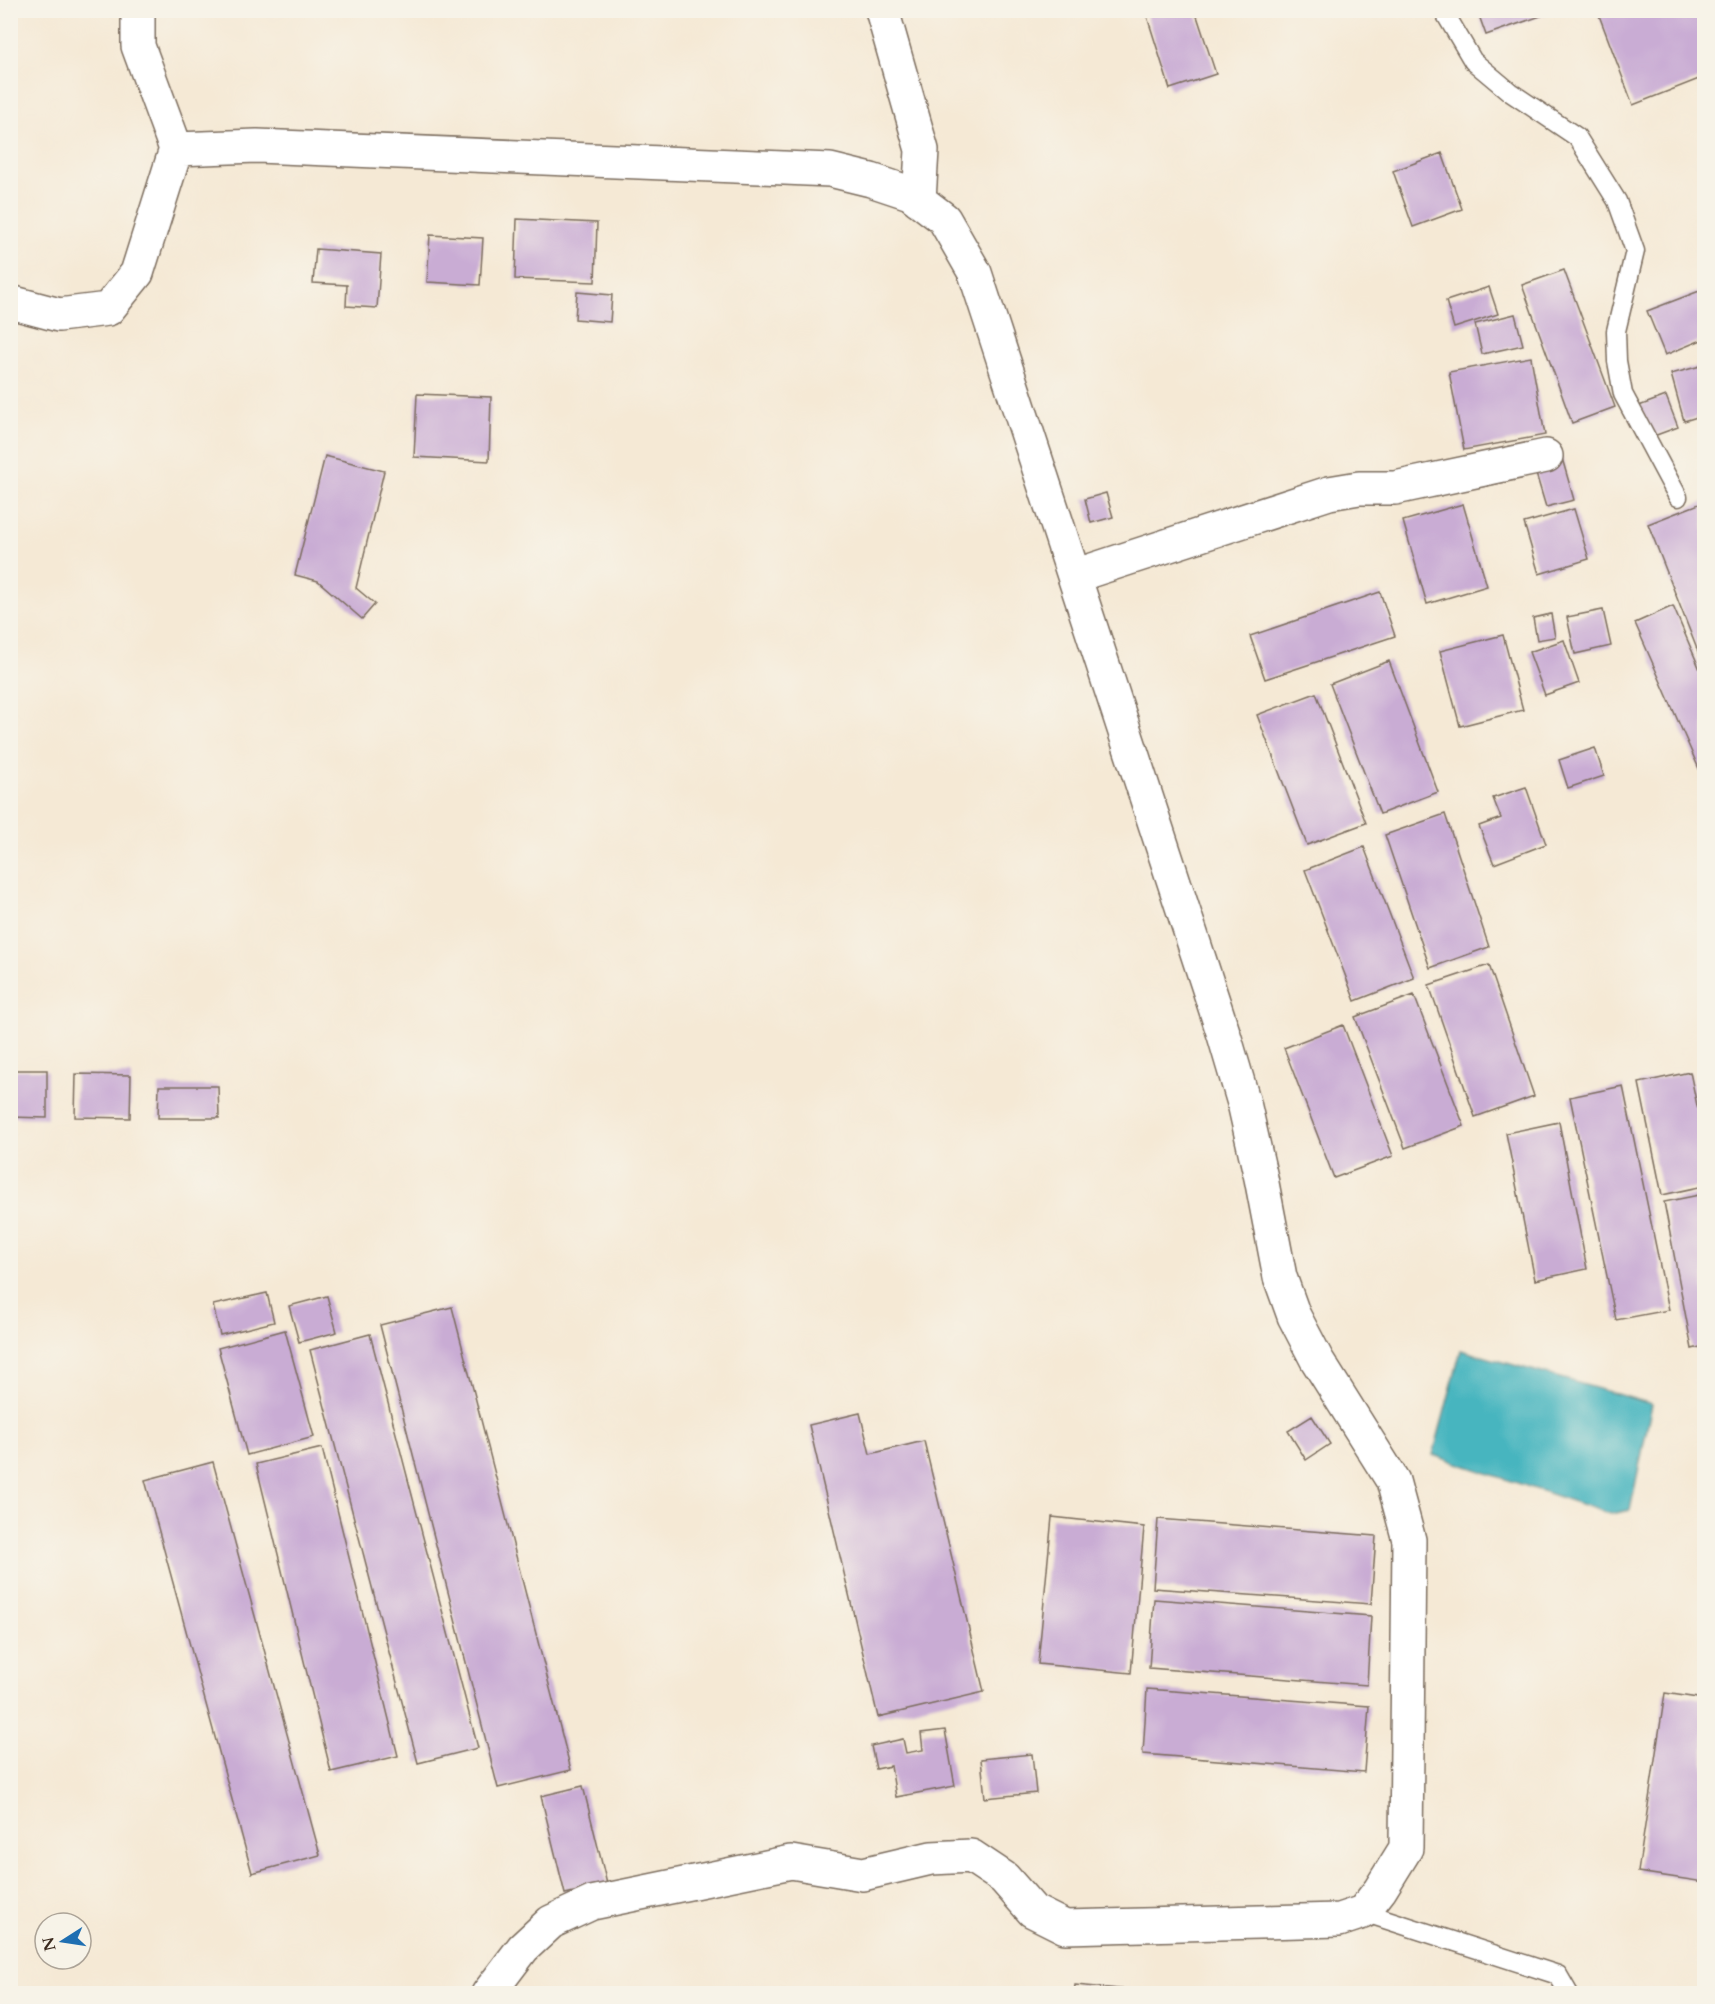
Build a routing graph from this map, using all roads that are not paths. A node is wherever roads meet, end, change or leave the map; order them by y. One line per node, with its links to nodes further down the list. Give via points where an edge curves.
1 (138, 10): 4 (street, via 138,46)
2 (882, 10): 5 (street, via 922,150)
3 (1443, 10): 8 (lane, via 1473,61 1576,137 1617,201 1635,251 1616,331 1623,394)
4 (176, 149): 5 (street, via 257,146 830,170 910,193); 6 (street, via 137,273 108,309 59,315)
5 (919, 200): 9 (street, via 944,219 975,273)
6 (10, 302)
7 (1546, 456): 9 (street, via 1395,488 1329,493)
8 (1678, 497)
9 (1074, 576): 10 (street, via 1244,1103 1280,1277 1294,1316 1317,1360 1393,1481 1409,1540 1406,1848)
10 (1363, 1912): 11 (street, via 1339,1920 1065,1927 1033,1911 1004,1878 971,1856 931,1858 863,1874 791,1862 592,1903 550,1922 523,1948); 12 (lane, via 1558,1975)
11 (488, 1994)
12 (1569, 1994)

